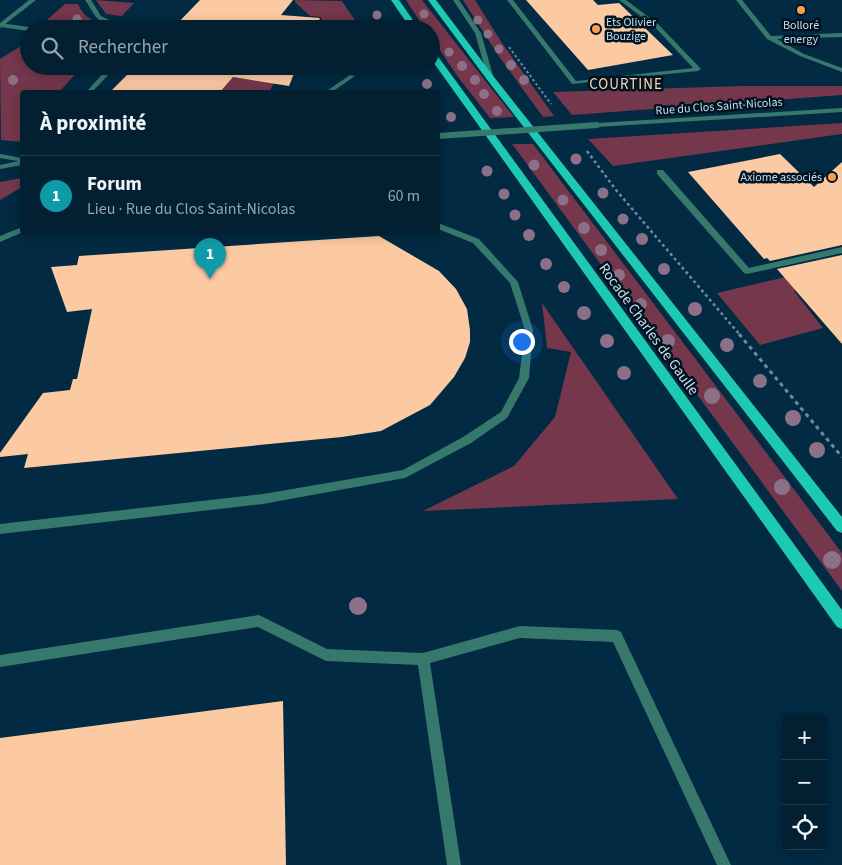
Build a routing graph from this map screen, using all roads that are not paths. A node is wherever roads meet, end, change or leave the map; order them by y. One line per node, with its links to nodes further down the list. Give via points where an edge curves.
1 (32, 0): 11 (street)
2 (88, 0): 9 (street, via 99,17)
3 (395, 0): 10 (main road)
4 (432, 0): 19 (main road, Rocade Charles de Gaulle)
5 (456, 0): 19 (street, via 478,33)
6 (510, 0): 7 (street, via 574,83 698,69 656,25)
7 (622, 0)
8 (739, 0): 14 (street)
9 (105, 20)
10 (409, 20)
11 (0, 26): 12 (street)
12 (20, 28)
13 (842, 35): 14 (street)
14 (769, 38): 16 (street)
15 (440, 65): 35 (main road, Rocade Charles de Gaulle)
16 (842, 70)
17 (105, 75): 20 (street)
18 (352, 76): 21 (street)
19 (491, 79): 33 (main road, Rocade Charles de Gaulle)
20 (91, 90)
21 (331, 90)
22 (842, 110): 23 (street, Rue du Clos Saint-Nicolas, bridge)
23 (440, 136)
24 (0, 156): 25 (street)
25 (20, 161)
26 (20, 162): 27 (street)
27 (0, 167)
28 (660, 172): 32 (street, via 747,271)
29 (440, 227): 34 (street, via 476,241 514,282 529,330 524,378 504,415 468,440 405,474 263,499)
30 (20, 231): 31 (street)
31 (0, 239)
32 (842, 250)
33 (842, 528)
34 (0, 529)
35 (842, 622)
36 (423, 660): 37 (street, via 326,655 259,620); 38 (street); 39 (street, via 520,632 617,636)
37 (0, 661)
38 (454, 865)
39 (724, 865)

